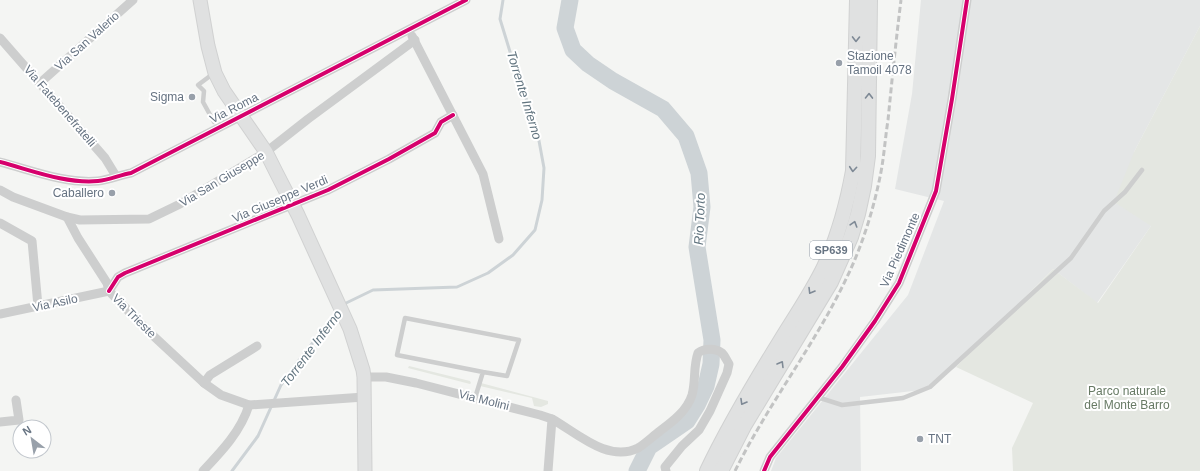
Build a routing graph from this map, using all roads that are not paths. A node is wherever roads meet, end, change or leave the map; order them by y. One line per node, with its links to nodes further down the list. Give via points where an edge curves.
1 (133, 0): 11 (street, Via San Valerio)
2 (200, 0): 10 (main road)
3 (466, 0): 7 (street, Via Roma)
4 (857, 0): 38 (main road, SP639, one-way to 38, via 853,171 834,244 813,288 740,407)
5 (870, 0): 45 (main road, SP639, one-way to 5, via 744,426 831,282 851,237 861,200 868,156)
6 (967, 0): 33 (street, Via Piedimonte, via 936,192 899,283 875,322)
7 (409, 29): 9 (street); 12 (street, Via Roma)
8 (0, 38): 11 (street, Via Fatebenefratelli)
9 (415, 40): 13 (street); 15 (street, Via San Giuseppe)
10 (215, 73): 12 (main road); 14 (lane, via 198,85 204,91 203,102)
11 (40, 83): 18 (street, Via Fatebenefratelli, via 105,158)
12 (241, 115): 15 (main road); 18 (street, Via Roma, via 135,171)
13 (453, 115): 20 (street, Via Giuseppe Verdi, via 442,122 435,133 390,159); 23 (street, via 483,174)
14 (214, 122)
15 (266, 152): 20 (main road); 21 (street, Via San Giuseppe, via 180,204 149,218 80,220)
16 (0, 162): 18 (street, Via Roma, via 67,179 99,181)
17 (1142, 170): 33 (lane, via 1125,192 1104,211 1071,258 930,387 903,398 842,405)
18 (116, 176)
19 (0, 190): 21 (street, Via San Giuseppe)
20 (293, 205): 24 (street, Via Giuseppe Verdi, via 125,273 118,277); 29 (main road, via 350,329)
21 (68, 217): 24 (street, Via Trieste, via 78,238 107,283)
22 (0, 222): 25 (street, via 32,241)
23 (499, 239)
24 (109, 291): 25 (street, Via Asilo); 30 (street, Via Trieste, via 146,330)
25 (38, 306): 26 (street, Via Asilo)
26 (0, 314)
27 (257, 346): 30 (street, via 215,371)
28 (483, 372): 28 (lane, via 507,376 519,340 405,318 397,355); 32 (lane)
29 (364, 377): 31 (main road); 32 (street, Via Molini, via 377,376 401,380)
30 (204, 383): 35 (street, Via Trieste, via 221,395)
31 (364, 397): 35 (street); 40 (main road)
32 (475, 398): 36 (street, Via Molini)
33 (817, 398): 46 (street, Via Piedimonte, via 770,457)
34 (16, 400): 37 (street, via 19,420)
35 (254, 405): 39 (street, via 223,450)
36 (552, 419): 41 (street); 42 (street, Via Molini, via 604,450 626,452 638,448 672,422 686,407 692,395 695,359 698,353 704,349 718,350 723,353 729,364 727,373 699,430 675,453 665,467)
37 (0, 422)
38 (716, 452): 43 (main road); 44 (main road, SP639)
39 (204, 471)
40 (365, 471)
41 (548, 471)
42 (666, 471)
43 (702, 471)
44 (707, 471)
45 (721, 471)
46 (764, 471)

